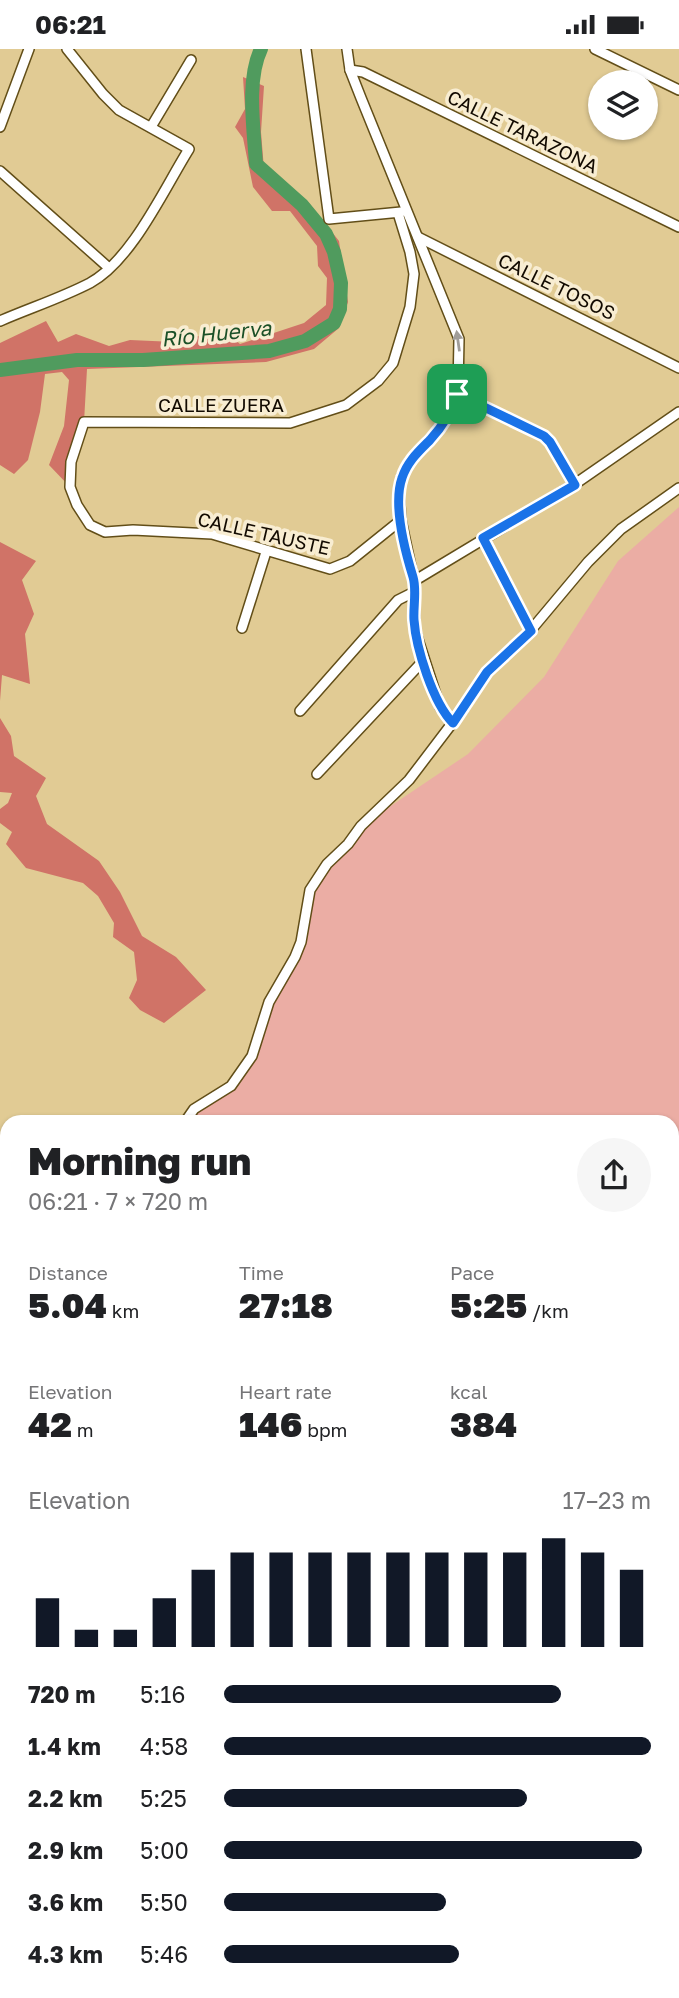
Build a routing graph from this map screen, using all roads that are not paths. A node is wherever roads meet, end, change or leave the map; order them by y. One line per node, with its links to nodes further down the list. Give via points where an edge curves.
1 (29, 49): 9 (street)
2 (67, 49): 10 (street, via 119,110)
3 (306, 49): 12 (street, via 329,219)
4 (347, 49): 7 (street)
5 (595, 49): 8 (street)
6 (191, 60): 10 (street)
7 (350, 70): 12 (street); 13 (street, CALLE TARAZONA, via 363,72)
8 (679, 90)
9 (0, 127)
10 (151, 127): 17 (street, via 188,149 126,253)
11 (0, 171): 17 (street)
12 (402, 212): 14 (street); 22 (street, CALLE ZUERA, via 414,274 410,307 393,363 346,405 290,423)
13 (679, 227)
14 (418, 237): 15 (street, CALLE TOSOS); 16 (street)
15 (429, 242): 16 (street); 19 (street, CALLE TOSOS)
16 (423, 251): 20 (street, one-way to 16, via 459,338)
17 (109, 268): 18 (street, via 92,282)
18 (0, 321)
19 (679, 368)
20 (457, 394): 23 (street, via 544,436); 25 (street, via 438,430 405,469 399,492)
21 (679, 412): 23 (street)
22 (84, 422): 27 (street, CALLE TAUSTE, via 71,462 70,487 90,526 105,532 212,534)
23 (575, 485): 26 (street)
24 (679, 488): 31 (street, via 621,529)
25 (401, 520): 27 (street, CALLE TAUSTE, via 350,561 330,569); 28 (street)
26 (483, 538): 28 (street); 31 (street)
27 (266, 552): 30 (street)
28 (414, 581): 29 (street)
29 (414, 592): 32 (street, via 414,624); 33 (street, via 398,600)
30 (242, 628)
31 (531, 631): 34 (street, via 487,672)
32 (423, 661): 34 (street, via 442,711); 35 (street)
33 (300, 711)
34 (453, 723): 36 (street, via 409,780 327,864 310,890 301,942 269,1002 252,1056 231,1086)
35 (317, 774)
36 (190, 1115)

